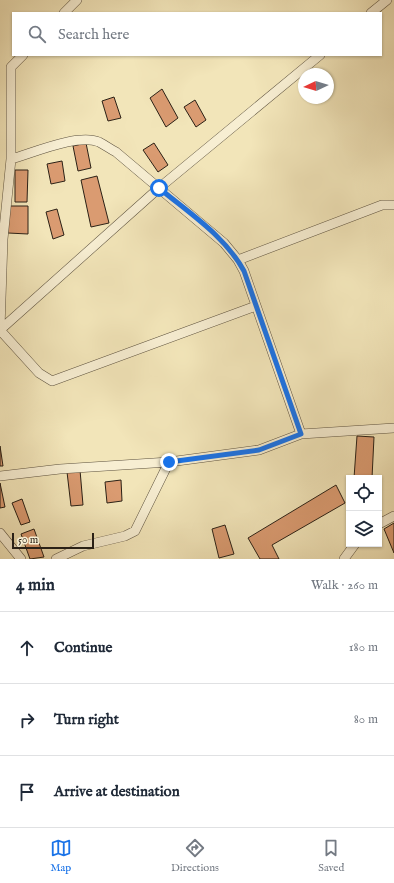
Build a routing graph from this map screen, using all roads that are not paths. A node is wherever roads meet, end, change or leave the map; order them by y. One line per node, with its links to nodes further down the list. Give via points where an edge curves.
1 (77, 0): 3 (street)
2 (387, 0): 4 (street)
3 (65, 12)
4 (372, 12)
5 (22, 56): 7 (street, via 11,67)
6 (319, 56): 8 (street)
7 (11, 160): 8 (street, via 66,143 84,140 99,142 116,152); 12 (street, via 3,239)
8 (159, 188): 10 (street, via 224,243); 12 (street)
9 (394, 205): 10 (street, via 382,206)
10 (238, 260): 11 (street)
11 (256, 306): 12 (street, via 52,381 39,373); 14 (street)
12 (0, 330)
13 (394, 428): 14 (street)
14 (301, 434): 15 (street, via 259,450)
15 (169, 462): 16 (street, via 60,468); 22 (street, via 135,531 125,536 83,546)
16 (0, 476)
17 (394, 516): 18 (street)
18 (382, 522)
19 (0, 533): 21 (street)
20 (354, 547): 23 (street)
21 (21, 559)
22 (56, 559)
23 (344, 559)

